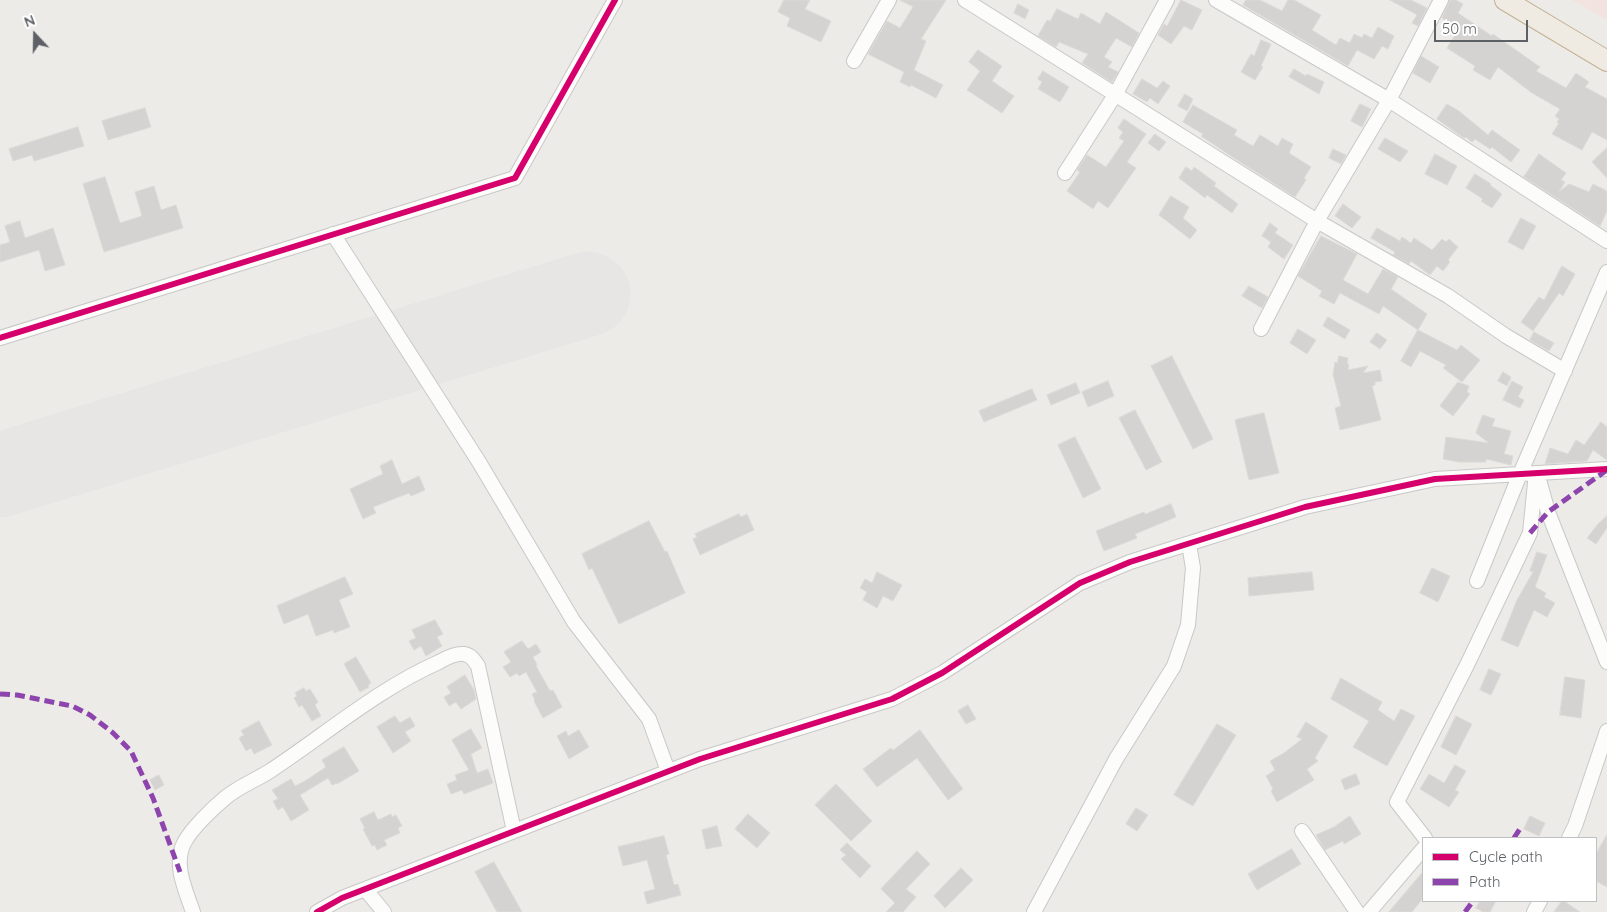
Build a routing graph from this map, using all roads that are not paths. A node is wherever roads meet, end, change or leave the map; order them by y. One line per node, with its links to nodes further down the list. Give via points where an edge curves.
1 (615, 0): 14 (street, via 515,178)
2 (889, 0): 8 (street)
3 (964, 0): 10 (street)
4 (1166, 0): 10 (street)
5 (1216, 0): 11 (street)
6 (1441, 0): 11 (street)
7 (1505, 0): 9 (highway)
8 (854, 61)
9 (1607, 61)
10 (1115, 95): 12 (street); 13 (street)
11 (1389, 100): 13 (street); 15 (street)
12 (1065, 173)
13 (1316, 221): 17 (street); 19 (street, via 1448,296)
14 (333, 234): 18 (street); 27 (street, via 479,462 574,622 649,720)
15 (1607, 240)
16 (1607, 272): 19 (street)
17 (1261, 329)
18 (0, 338)
19 (1565, 371): 22 (street)
20 (1607, 469): 21 (street)
21 (1536, 473): 22 (street); 25 (street); 30 (street, via 1530,533 1397,802)
22 (1520, 474): 23 (street, via 1435,479 1305,507); 24 (street)
23 (1189, 544): 27 (street, via 1130,562 1080,583 942,673 892,699 700,758); 38 (street, via 1193,568 1188,625 1174,666 1116,759)
24 (1477, 581)
25 (1607, 662)
26 (1607, 731): 31 (street)
27 (668, 771): 28 (street)
28 (514, 831): 33 (street); 35 (street, via 478,666 473,658 464,654 454,655 386,690 226,797 205,816 184,842 180,856 180,872)
29 (1302, 831): 34 (street)
30 (1424, 837)
31 (1570, 837)
32 (1422, 850): 39 (street)
33 (365, 889): 36 (street); 37 (street)
34 (1352, 909)
35 (193, 912)
36 (317, 912)
37 (384, 912)
38 (1034, 912)
39 (1369, 912)

